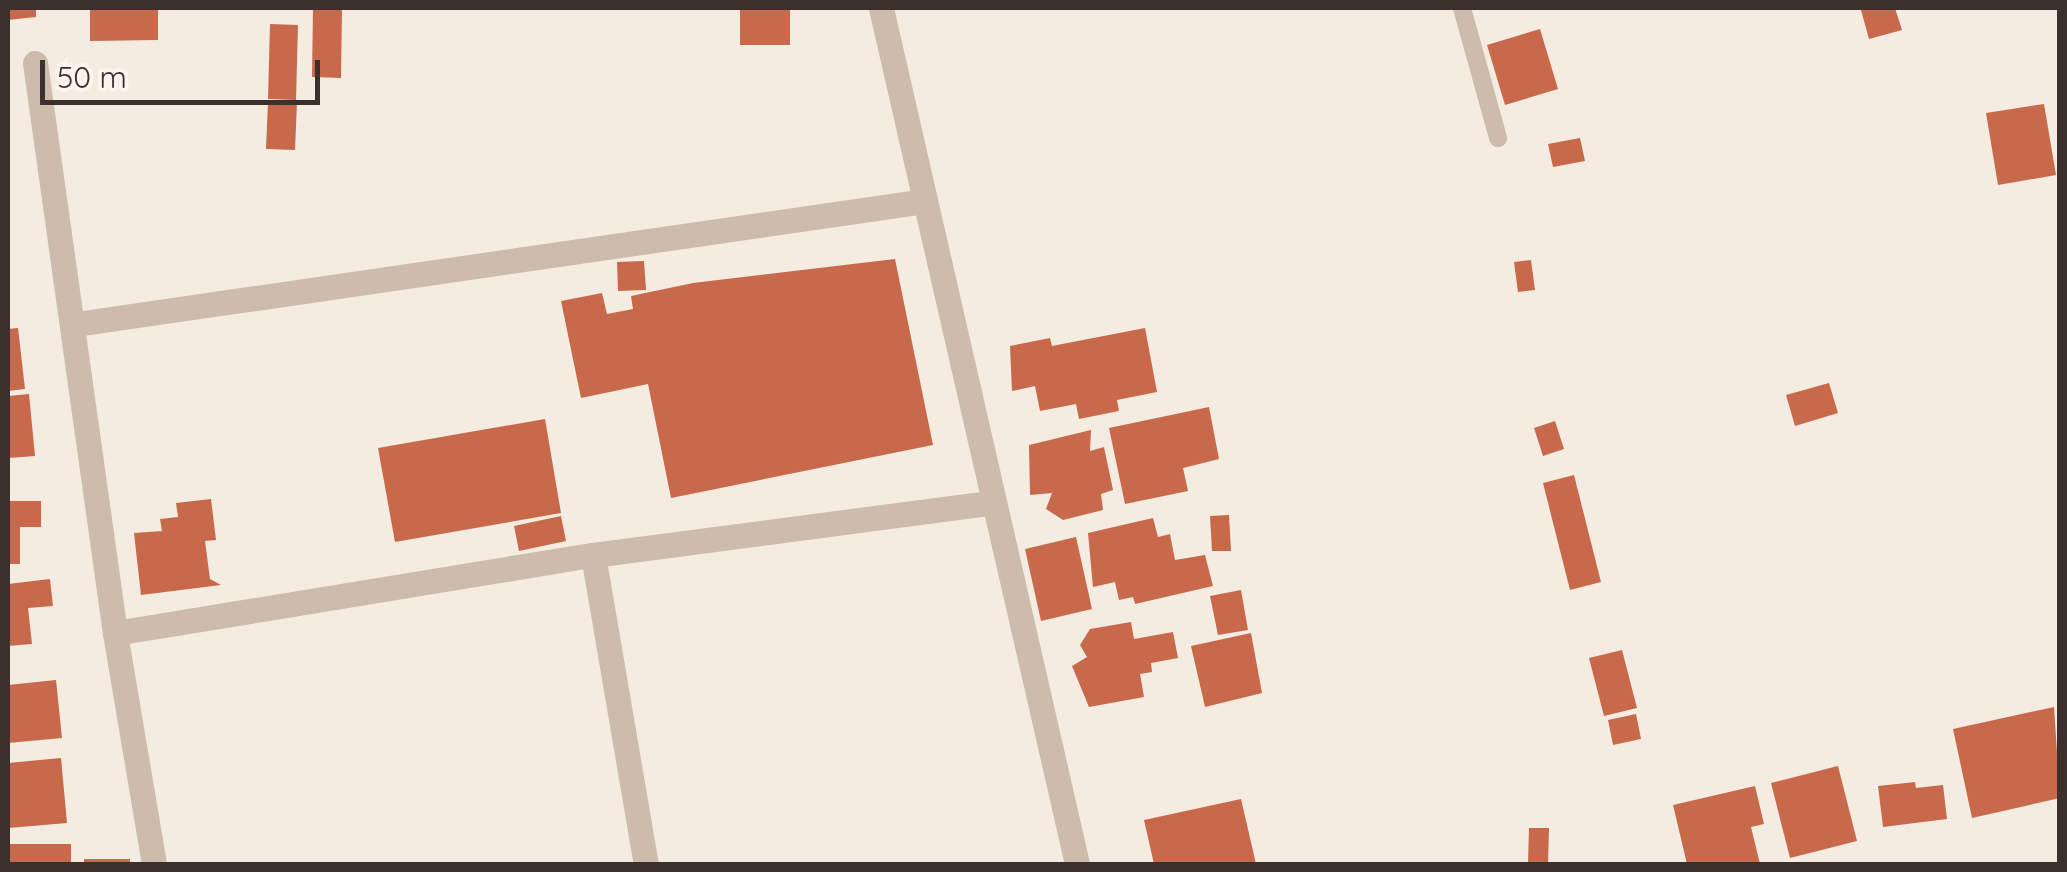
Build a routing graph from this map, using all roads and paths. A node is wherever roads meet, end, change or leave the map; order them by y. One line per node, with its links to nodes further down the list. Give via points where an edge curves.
1 (881, 8): 5 (street)
2 (1462, 8): 4 (lane)
3 (35, 63): 6 (street)
4 (1498, 138)
5 (924, 201): 6 (street); 7 (street)
6 (76, 324): 9 (street)
7 (990, 504): 8 (street); 12 (street)
8 (594, 555): 9 (street); 11 (street)
9 (115, 632): 10 (street)
10 (154, 864)
11 (646, 864)
12 (1078, 864)

